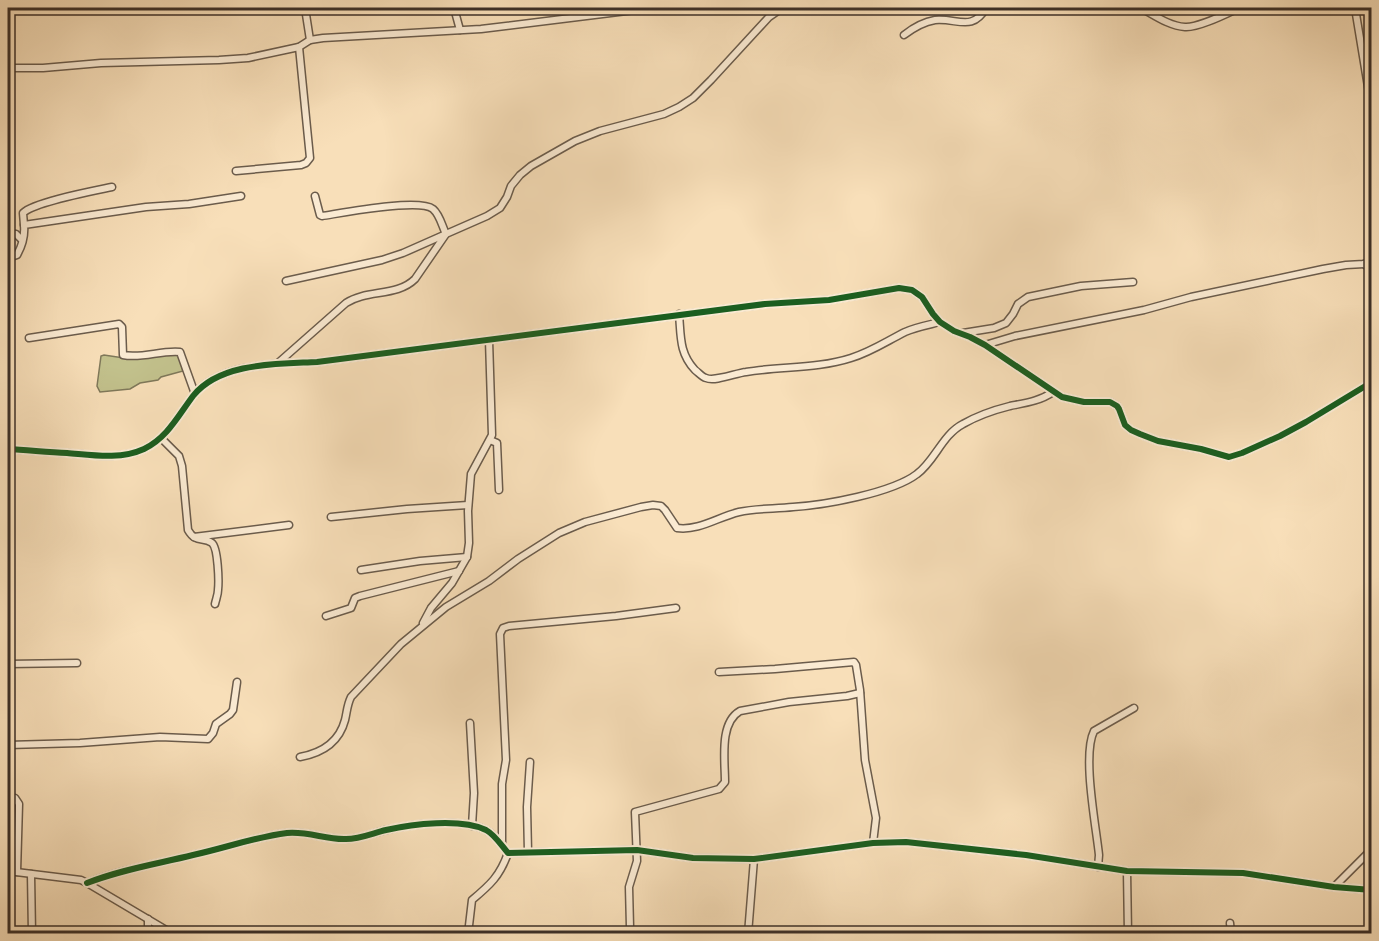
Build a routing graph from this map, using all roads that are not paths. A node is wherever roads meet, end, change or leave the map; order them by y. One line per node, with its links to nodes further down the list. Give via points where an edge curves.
1 (305, 8): 11 (street)
2 (454, 8): 9 (street)
3 (651, 8): 9 (street)
4 (782, 8): 21 (street, via 693,98 664,114 600,131 554,152 520,175 500,208)
5 (986, 8): 10 (street, via 975,21 932,21)
6 (1141, 8): 7 (street, via 1184,27)
7 (1239, 8)
8 (1354, 8): 14 (street)
9 (460, 30): 11 (street)
10 (904, 35)
11 (310, 40): 12 (street)
12 (299, 47): 13 (street, via 219,60); 15 (street, via 310,158 301,165)
13 (8, 68)
14 (1371, 111)
15 (236, 171)
16 (112, 187): 19 (street, via 27,209 23,213)
17 (241, 195): 19 (street)
18 (315, 196): 21 (street, via 322,216 424,205 436,212)
19 (24, 225): 22 (street)
20 (8, 232): 22 (street)
21 (446, 234): 27 (street, via 382,260); 35 (street, via 411,284 354,297)
22 (22, 240): 23 (street, via 17,255)
23 (8, 258)
24 (1371, 261): 25 (street)
25 (1364, 264): 26 (street); 34 (street, via 1191,297)
26 (1371, 270)
27 (286, 281)
28 (1133, 282): 31 (street, via 1068,288 1028,297 1018,304 1006,323)
29 (679, 314): 30 (street, via 829,300 899,288 922,297); 30 (street, via 685,356 709,380 848,359 914,329); 33 (street)
30 (940, 322): 31 (street)
31 (962, 333): 34 (street)
32 (29, 339): 38 (street, via 119,324 123,355 180,352)
33 (489, 340): 35 (street, via 317,362); 40 (street, via 493,429)
34 (986, 345): 37 (street)
35 (278, 363): 38 (street, via 248,367 217,378)
36 (1371, 382): 37 (street, via 1297,427 1229,457 1158,441 1131,430 1117,406 1110,402 1070,400)
37 (1053, 392): 53 (street, via 960,425 927,465 891,488 797,507 740,511 685,529 677,528 661,506 653,505 574,526 531,550)
38 (195, 394): 39 (street)
39 (161, 438): 41 (street, via 143,449 113,455); 46 (street, via 179,456 187,525)
40 (490, 440): 42 (street, via 496,443); 43 (street, via 471,474)
41 (8, 449)
42 (500, 490)
43 (468, 505): 44 (street); 47 (street)
44 (331, 517)
45 (289, 525): 46 (street)
46 (192, 537): 50 (street, via 214,544 219,574)
47 (467, 557): 48 (street); 49 (street)
48 (361, 570)
49 (460, 571): 52 (street, via 360,596 351,608); 53 (street)
50 (215, 604)
51 (676, 608): 67 (street, via 503,628 500,634 506,760)
52 (326, 616)
53 (422, 626): 62 (street, via 356,690 347,704 336,739 314,755)
54 (77, 663): 55 (street)
55 (8, 664)
56 (719, 672): 58 (street, via 854,662)
57 (237, 682): 61 (street, via 233,710 216,724 208,739 160,737)
58 (860, 693): 66 (street, via 866,769 876,818); 69 (street, via 734,714 726,730 725,782 719,789 635,812)
59 (1134, 708): 73 (street, via 1094,731 1090,741)
60 (470, 723): 65 (street)
61 (8, 745)
62 (300, 757)
63 (530, 762): 70 (street)
64 (8, 796): 76 (street, via 19,804)
65 (472, 826): 67 (street, via 493,834); 78 (street, via 424,823 344,840 289,833 121,871)
66 (873, 843): 72 (street); 73 (street, via 968,848)
67 (502, 845): 71 (street)
68 (1371, 849): 79 (street)
69 (637, 850): 70 (street); 72 (street, via 693,858); 87 (street, via 629,887 630,931)
70 (528, 852): 71 (street)
71 (508, 853): 86 (street, via 492,883 472,900)
72 (754, 859): 88 (street)
73 (1098, 867): 75 (street)
74 (8, 871): 76 (street)
75 (1127, 871): 79 (street, via 1243,873); 89 (street)
76 (17, 872): 77 (street)
77 (31, 874): 78 (street); 83 (street)
78 (87, 883): 81 (street)
79 (1334, 887): 80 (street)
80 (1371, 890)
81 (148, 919): 84 (street); 85 (street)
82 (1230, 922): 90 (street)
83 (32, 933)
84 (148, 933)
85 (173, 933)
86 (468, 933)
87 (626, 933)
88 (748, 933)
89 (1128, 933)
90 (1232, 933)

